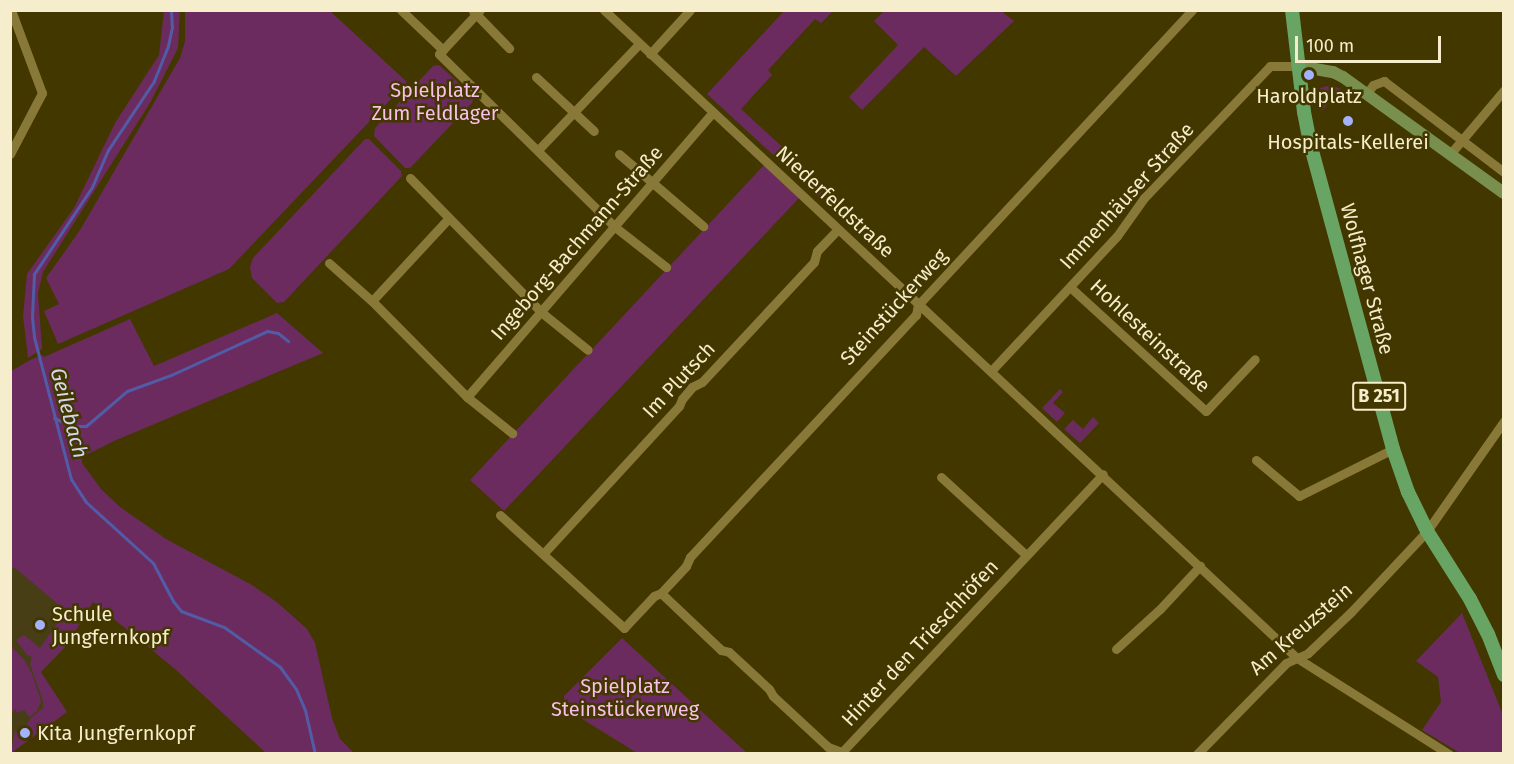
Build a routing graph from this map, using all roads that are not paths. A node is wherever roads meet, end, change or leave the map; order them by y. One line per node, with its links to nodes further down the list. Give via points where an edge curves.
1 (11, 10): 22 (street, via 42,93)
2 (401, 10): 11 (street)
3 (604, 10): 9 (street, Niederfeldstraße)
4 (690, 10): 12 (street)
5 (1192, 10): 37 (street, Steinstückerweg)
6 (1298, 10): 7 (street)
7 (1291, 11): 13 (main road, Wolfhager Straße / B 251)
8 (476, 12): 10 (street); 11 (street)
9 (639, 44): 12 (street, Niederfeldstraße); 18 (street)
10 (509, 48)
11 (441, 52): 21 (street)
12 (650, 54): 17 (street, Niederfeldstraße)
13 (1298, 66): 16 (street, via 1333,72); 35 (street, Immenhäuser Straße, via 1270,66 1144,198 1117,236); 45 (main road, Wolfhager Straße / B 251, via 1311,147)
14 (536, 76): 18 (street)
15 (1503, 90): 20 (street)
16 (1367, 93): 20 (street, via 1373,84 1384,81); 23 (street)
17 (713, 112): 27 (street, Ingeborg-Bachmann-Straße); 32 (street, Niederfeldstraße)
18 (573, 113): 19 (street); 21 (street)
19 (594, 131)
20 (1461, 139): 23 (street); 25 (street)
21 (538, 150): 31 (street)
22 (11, 153)
23 (1451, 153): 28 (street)
24 (619, 154): 27 (street)
25 (1503, 172)
26 (410, 178): 29 (street)
27 (652, 183): 30 (street); 31 (street, Ingeborg-Bachmann-Straße)
28 (1503, 193)
29 (448, 219): 36 (street); 38 (street)
30 (703, 226)
31 (615, 227): 34 (street); 38 (street, Ingeborg-Bachmann-Straße)
32 (838, 229): 37 (street, Niederfeldstraße); 51 (street, Im Plutsch, via 817,251 814,262 702,382 692,387)
33 (328, 263): 36 (street)
34 (666, 267)
35 (1070, 287): 40 (street, Hohlesteinstraße, via 1206,411); 41 (street, Immenhäuser Straße)
36 (372, 301): 42 (street)
37 (918, 305): 41 (street, Niederfeldstraße); 54 (street, Steinstückerweg, via 916,315)
38 (541, 312): 39 (street); 42 (street, Ingeborg-Bachmann-Straße)
39 (588, 350)
40 (1255, 359)
41 (992, 370): 47 (street, Niederfeldstraße)
42 (467, 397): 44 (street)
43 (1503, 422): 50 (street, Am Kreuzstein)
44 (512, 433)
45 (1393, 449): 46 (street, via 1299,496); 50 (main road, Wolfhager Straße / B 251)
46 (1256, 460)
47 (1103, 474): 52 (street, Hinter den Trieschhöfen); 53 (street, Niederfeldstraße)
48 (941, 477): 52 (street, Hinter den Trieschhöfen)
49 (500, 515): 51 (street)
50 (1427, 531): 56 (street, Am Kreuzstein, via 1351,612 1308,653); 57 (main road, Wolfhager Straße / B 251, via 1470,598)
51 (543, 554): 54 (street, Steinstückerweg, via 624,628)
52 (1026, 555): 58 (street, Hinter den Trieschhöfen, via 845,750)
53 (1200, 566): 55 (street); 56 (street, Niederfeldstraße)
54 (661, 593): 58 (street, Hinter den Trieschhöfen)
55 (1116, 649)
56 (1297, 658): 59 (street, Am Kreuzstein, via 1286,663); 60 (street, Niederfeldstraße)
57 (1503, 675)
58 (837, 753)
59 (1197, 753)
60 (1449, 753)

